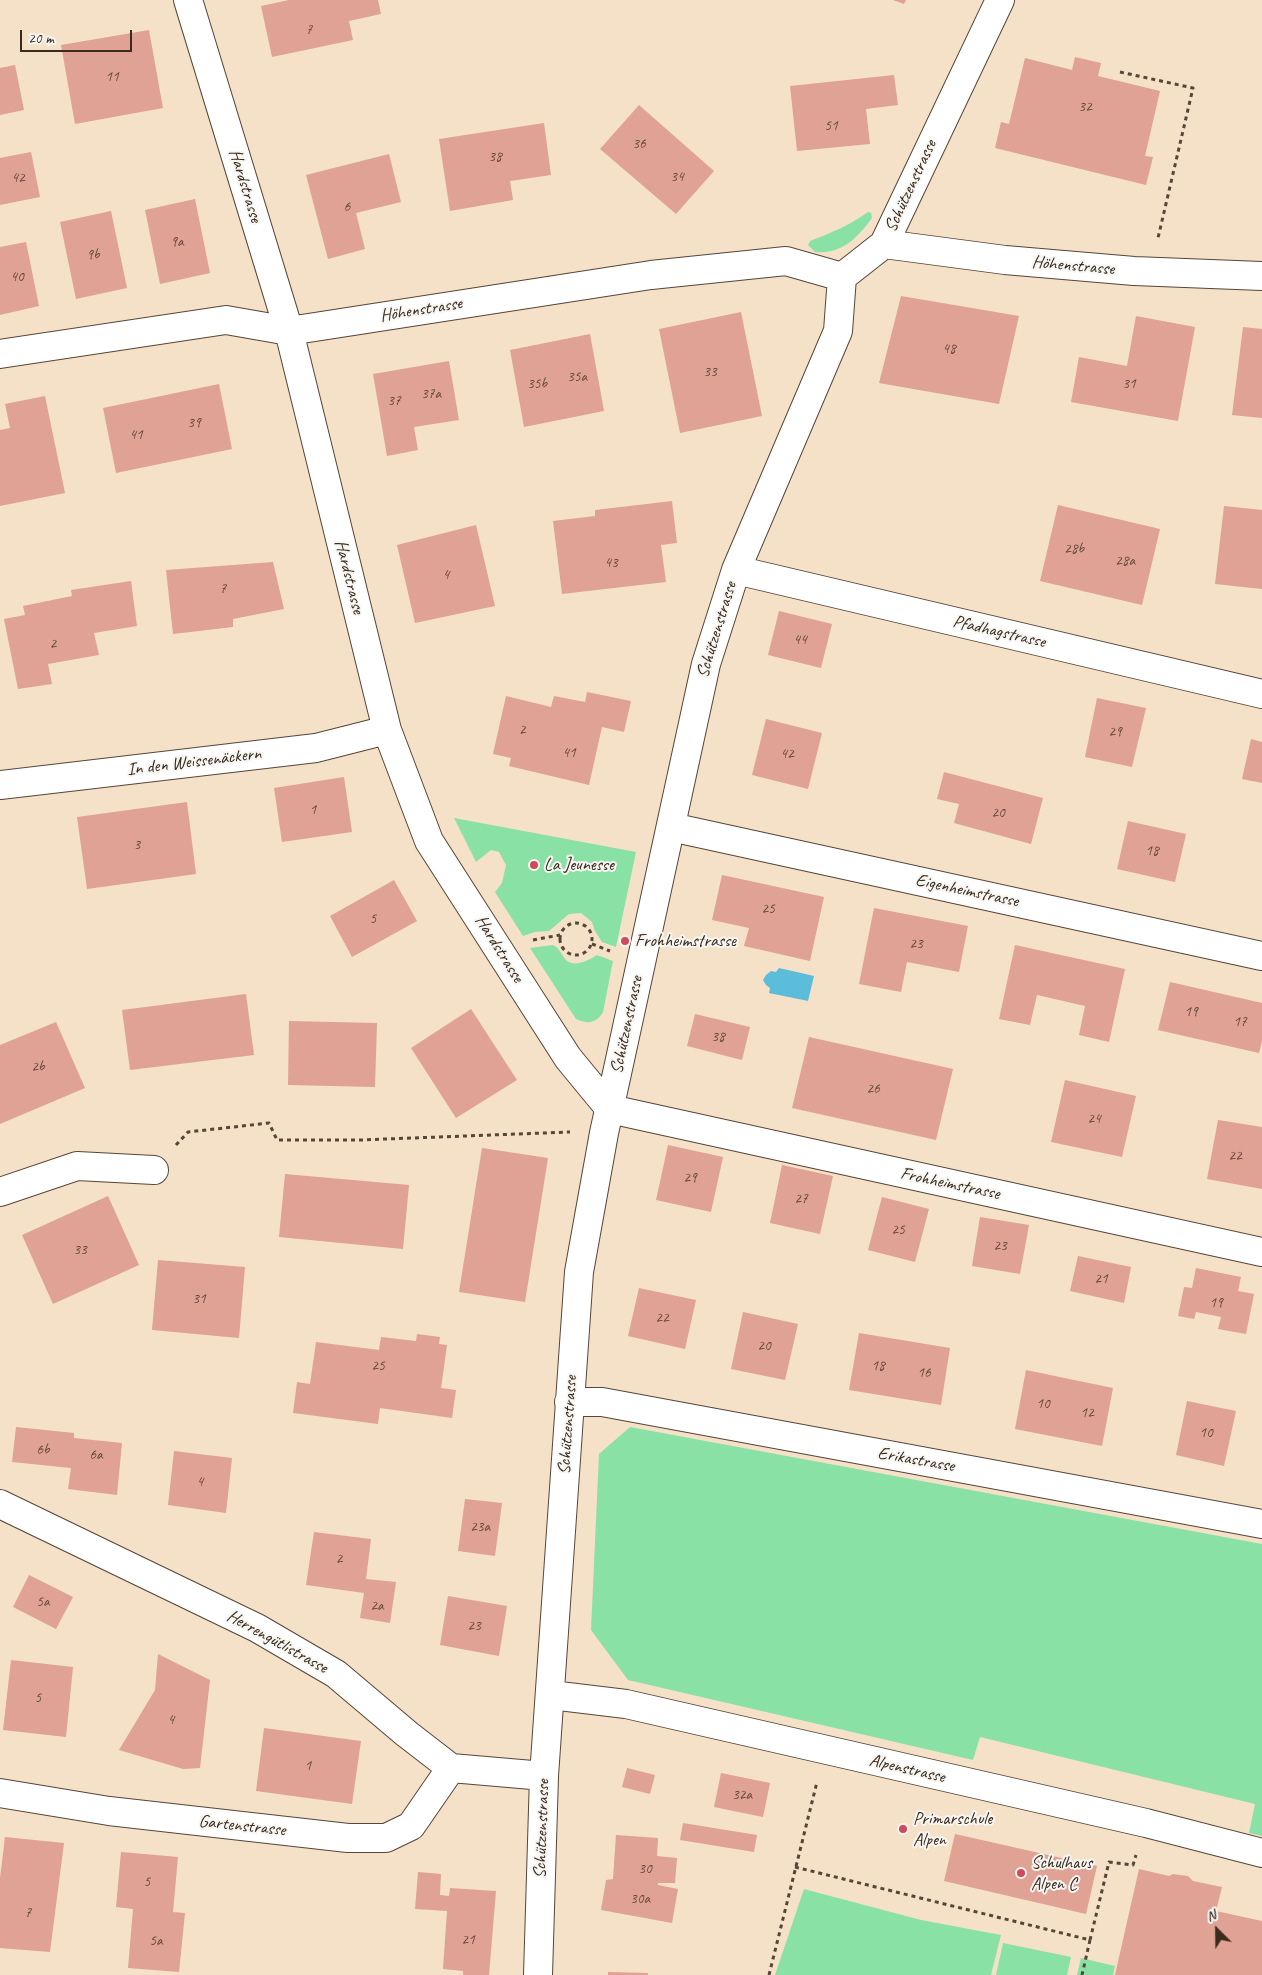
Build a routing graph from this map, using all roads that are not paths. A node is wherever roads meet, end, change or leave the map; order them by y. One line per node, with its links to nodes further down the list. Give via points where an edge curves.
1 (188, 0): 6 (street, Hardstrasse)
2 (1000, 0): 3 (street, Schützenstrasse)
3 (884, 244): 4 (street, Höhenstrasse, via 1005,260 1134,271); 5 (street, Schützenstrasse)
4 (1262, 276)
5 (842, 277): 6 (street, Höhenstrasse, via 786,261 651,275); 8 (street, Schützenstrasse, via 838,331)
6 (289, 331): 7 (street, Höhenstrasse, via 226,320); 10 (street, Hardstrasse)
7 (0, 354)
8 (736, 570): 9 (street, Pfadhagstrasse); 12 (street, Schützenstrasse, via 706,664)
9 (1262, 694)
10 (387, 730): 11 (street, In den Weissenäckern, via 316,748); 14 (street, Hardstrasse, via 430,841 568,1058)
11 (0, 785)
12 (671, 827): 13 (street, Eigenheimstrasse); 14 (street, Schützenstrasse)
13 (1262, 956)
14 (610, 1109): 17 (street, Frohheimstrasse); 18 (street, Schützenstrasse, via 579,1272)
15 (154, 1170): 16 (street, via 77,1166)
16 (0, 1192)
17 (1262, 1252)
18 (569, 1402): 20 (street, Erikastrasse, via 602,1402); 21 (street, Schützenstrasse)
19 (0, 1504): 22 (street, Herrengütlistrasse, via 256,1628 336,1674)
20 (1262, 1524)
21 (551, 1695): 23 (street, Schützenstrasse); 25 (street, Alpenstrasse, via 626,1704 1146,1823)
22 (452, 1768): 23 (street); 24 (street, Gartenstrasse, via 412,1826 386,1838 348,1838 109,1811)
23 (544, 1776): 26 (street, Schützenstrasse)
24 (0, 1793)
25 (1262, 1853)
26 (538, 1975)

